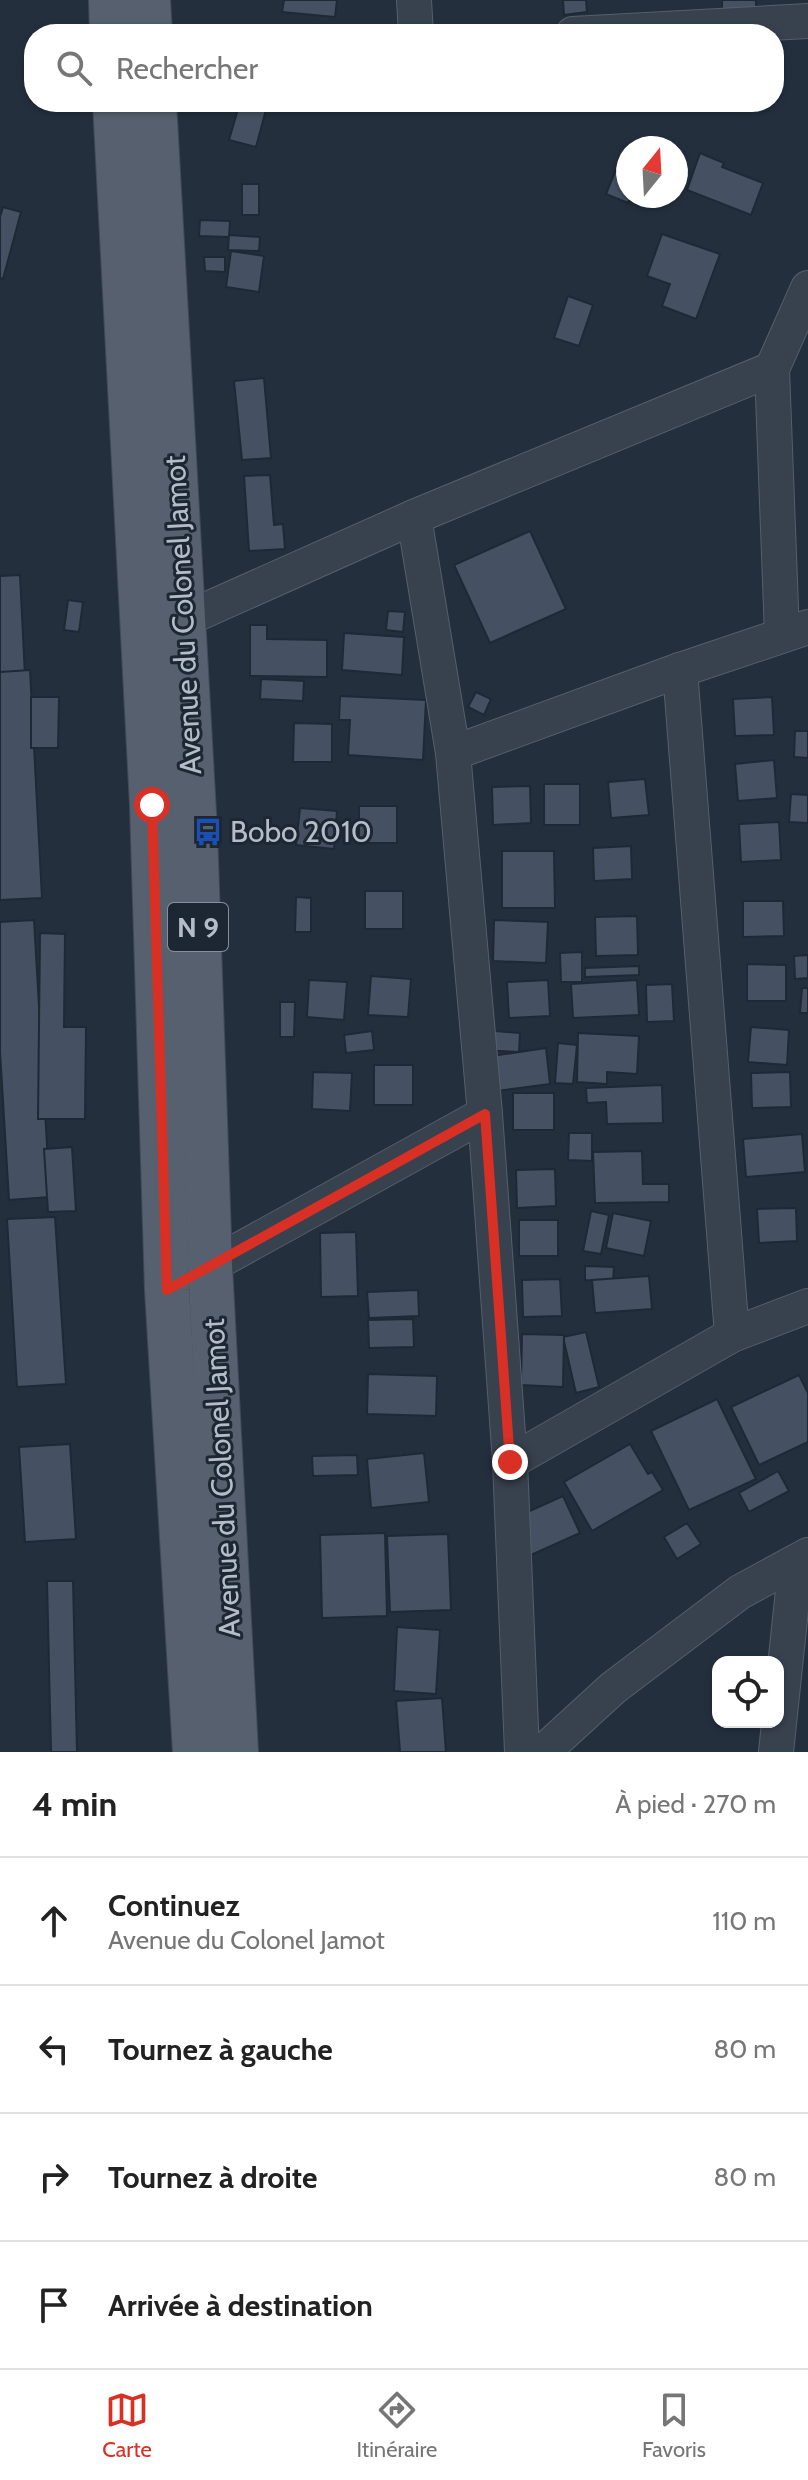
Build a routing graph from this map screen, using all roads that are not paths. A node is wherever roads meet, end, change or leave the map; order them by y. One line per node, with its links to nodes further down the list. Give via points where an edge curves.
1 (111, 0): 5 (main road)
2 (148, 0): 6 (main road)
3 (414, 0): 7 (street)
4 (808, 21): 8 (street)
5 (112, 24)
6 (149, 24)
7 (415, 24)
8 (754, 24)
9 (116, 112): 16 (main road, Avenue du Colonel Jamot / N 9)
10 (155, 112): 14 (main road, Avenue du Colonel Jamot / N 9)
11 (808, 288): 12 (street)
12 (772, 369): 13 (street); 15 (street)
13 (414, 517): 14 (street); 18 (street)
14 (183, 622): 16 (street); 20 (main road, Avenue du Colonel Jamot / N 9)
15 (795, 631): 17 (street)
16 (142, 638): 21 (main road, Avenue du Colonel Jamot / N 9)
17 (680, 670): 18 (street); 23 (street)
18 (453, 753): 19 (street)
19 (485, 1114): 20 (street); 24 (street)
20 (210, 1266): 21 (street); 27 (main road, Avenue du Colonel Jamot / N 9)
21 (167, 1290): 26 (main road, Avenue du Colonel Jamot / N 9)
22 (808, 1306): 23 (street)
23 (732, 1335): 24 (street)
24 (510, 1462): 28 (street)
25 (802, 1558): 29 (street, via 740,1592 613,1688); 30 (street)
26 (195, 1752)
27 (236, 1752)
28 (522, 1752)
29 (543, 1752)
30 (776, 1752)

